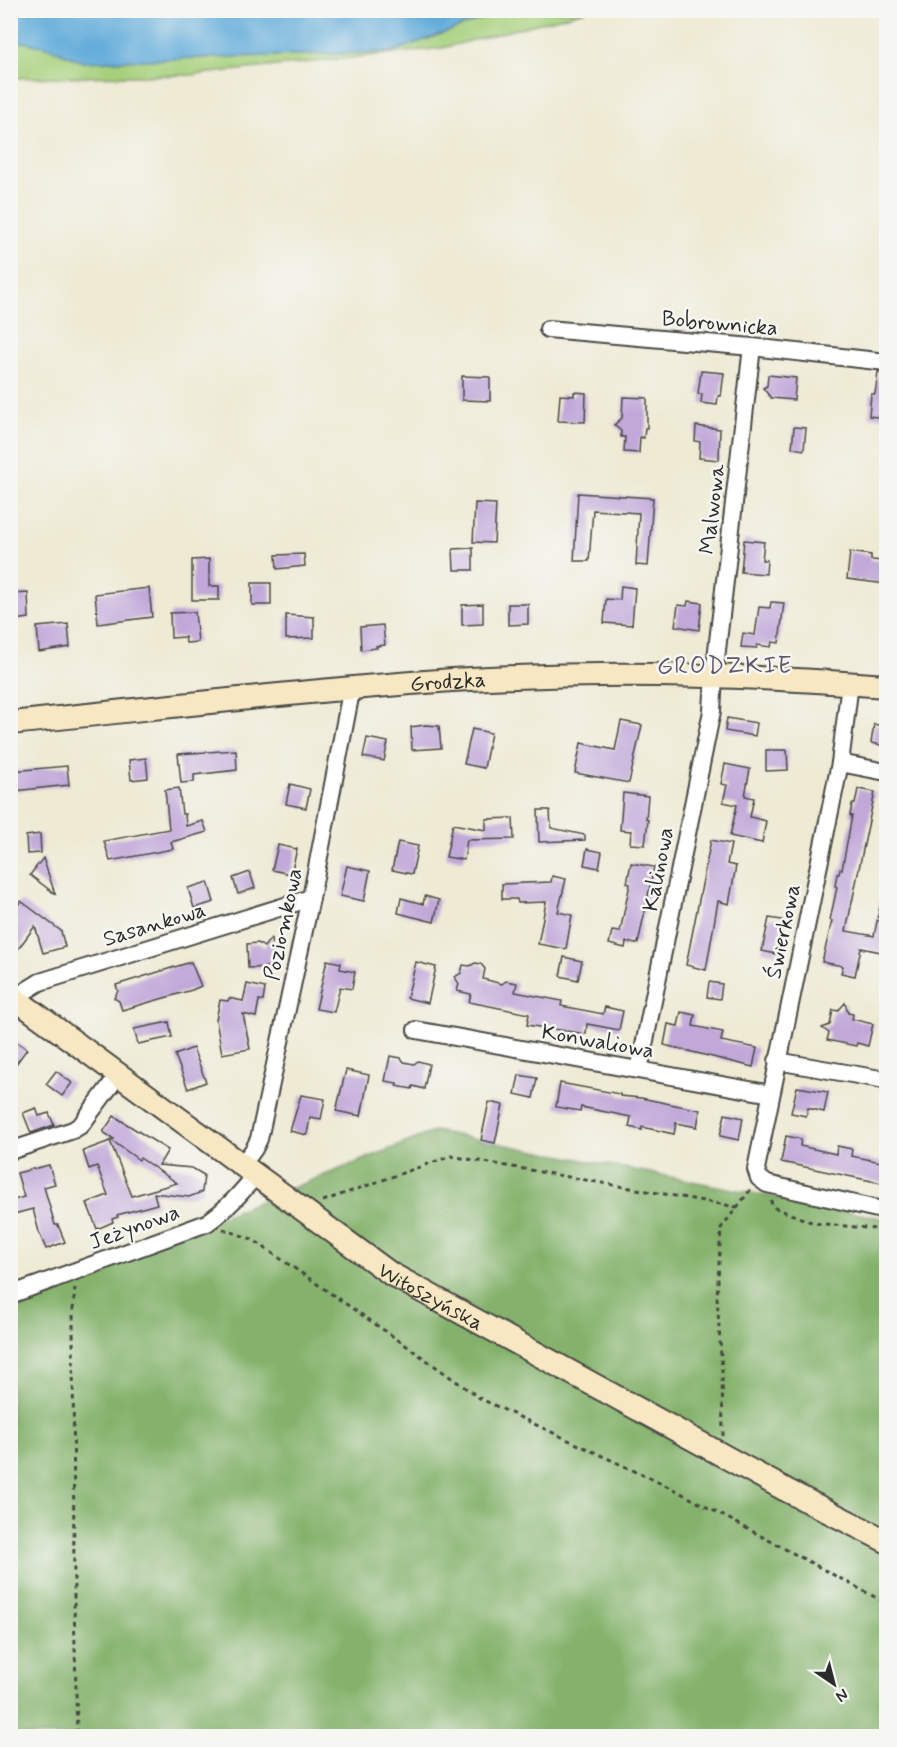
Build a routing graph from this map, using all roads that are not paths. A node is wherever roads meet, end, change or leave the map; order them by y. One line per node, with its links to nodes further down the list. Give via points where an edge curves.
1 (548, 329): 2 (street, Bobrownicka)
2 (752, 347): 3 (street, Bobrownicka); 4 (street, Malwowa)
3 (886, 362)
4 (714, 676): 5 (street, Grodzka); 7 (street, Grodzka, via 560,676); 15 (street, Kalinowa, via 712,711)
5 (850, 683): 6 (street, Grodzka); 9 (street, Świerkowa)
6 (886, 686)
7 (352, 687): 8 (street, Grodzka); 11 (street, Poziomkowa)
8 (10, 723)
9 (840, 763): 10 (street); 14 (street, Świerkowa)
10 (886, 772)
11 (311, 897): 12 (street, Sasankowa, via 39,982); 20 (street, Poziomkowa)
12 (12, 996): 16 (street, Witoszyńska)
13 (416, 1030): 15 (street, Konwaliowa)
14 (777, 1061): 17 (street); 18 (street, Świerkowa)
15 (639, 1070): 18 (street, Konwaliowa)
16 (119, 1074): 19 (street, via 81,1125); 20 (street, Witoszyńska)
17 (886, 1076)
18 (771, 1094): 21 (street, Świerkowa, via 756,1169 763,1181)
19 (10, 1151)
20 (249, 1170): 22 (street, Jeżynowa, via 238,1198 207,1223); 23 (street, Witoszyńska, via 391,1274)
21 (886, 1211)
22 (10, 1294)
23 (886, 1541)

